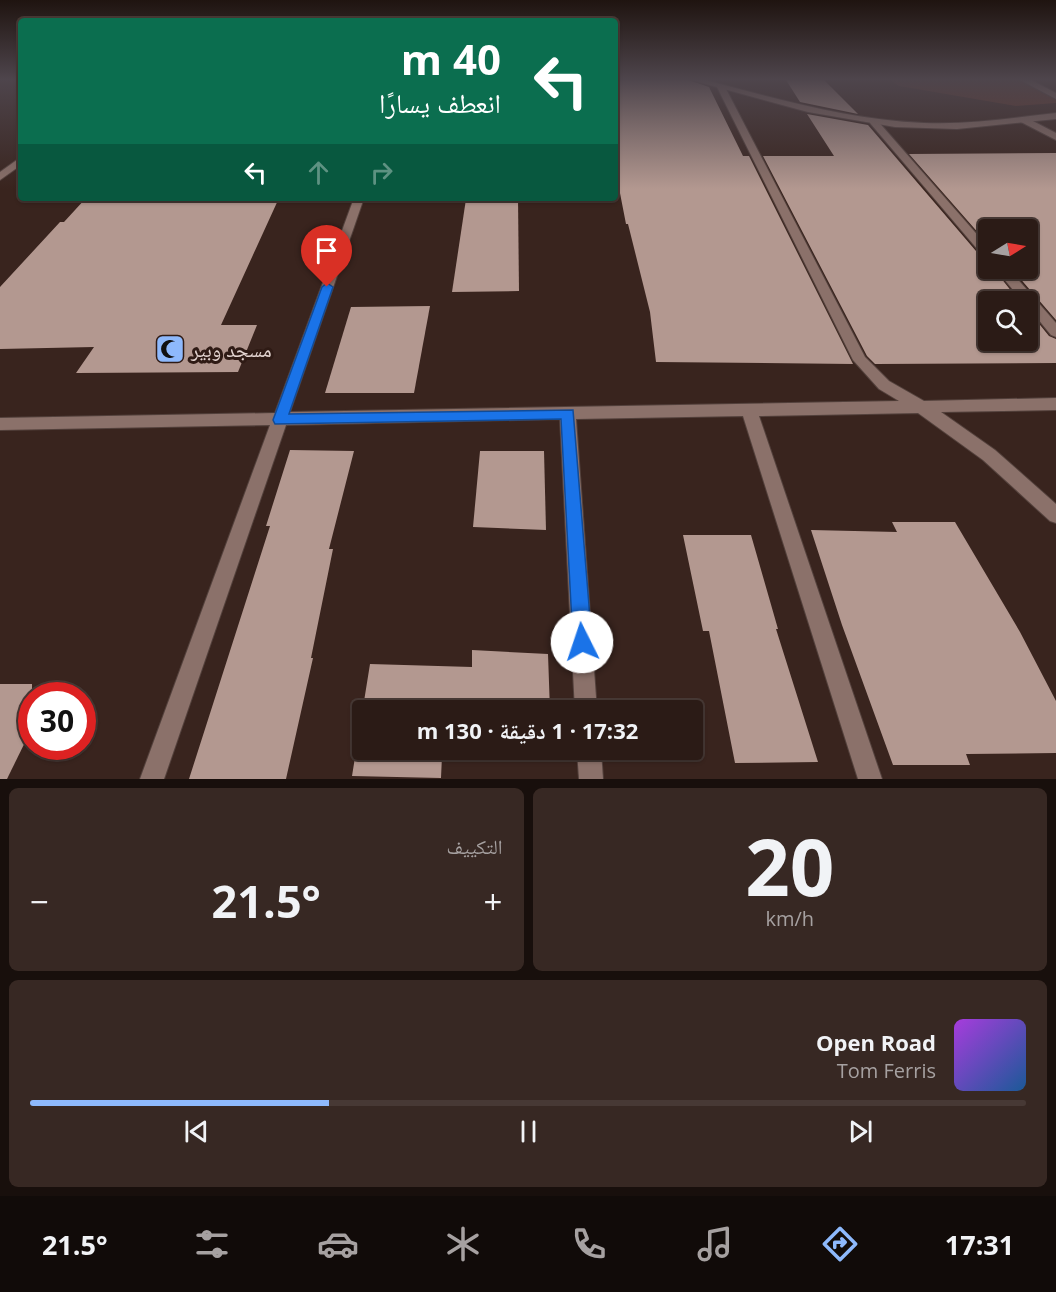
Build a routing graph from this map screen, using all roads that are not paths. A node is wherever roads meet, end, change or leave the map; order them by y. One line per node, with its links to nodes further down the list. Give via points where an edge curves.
1 (736, 116): 14 (street, via 860,360 884,385)
2 (848, 116): 5 (street)
3 (1053, 116): 4 (street)
4 (1024, 120): 5 (street, via 924,126); 6 (street)
5 (873, 122): 10 (street)
6 (1056, 137)
7 (18, 162): 8 (street)
8 (0, 177)
9 (358, 201): 17 (street)
10 (978, 243)
11 (1010, 279): 12 (street)
12 (1056, 332)
13 (1056, 404): 14 (street)
14 (922, 407): 15 (street); 19 (street, via 989,455)
15 (749, 410): 16 (street); 24 (street)
16 (568, 414): 17 (street); 20 (street)
17 (280, 420): 18 (street); 22 (street)
18 (0, 423)
19 (1056, 515)
20 (585, 700)
21 (590, 760): 23 (street)
22 (152, 779)
23 (591, 779)
24 (870, 779)

